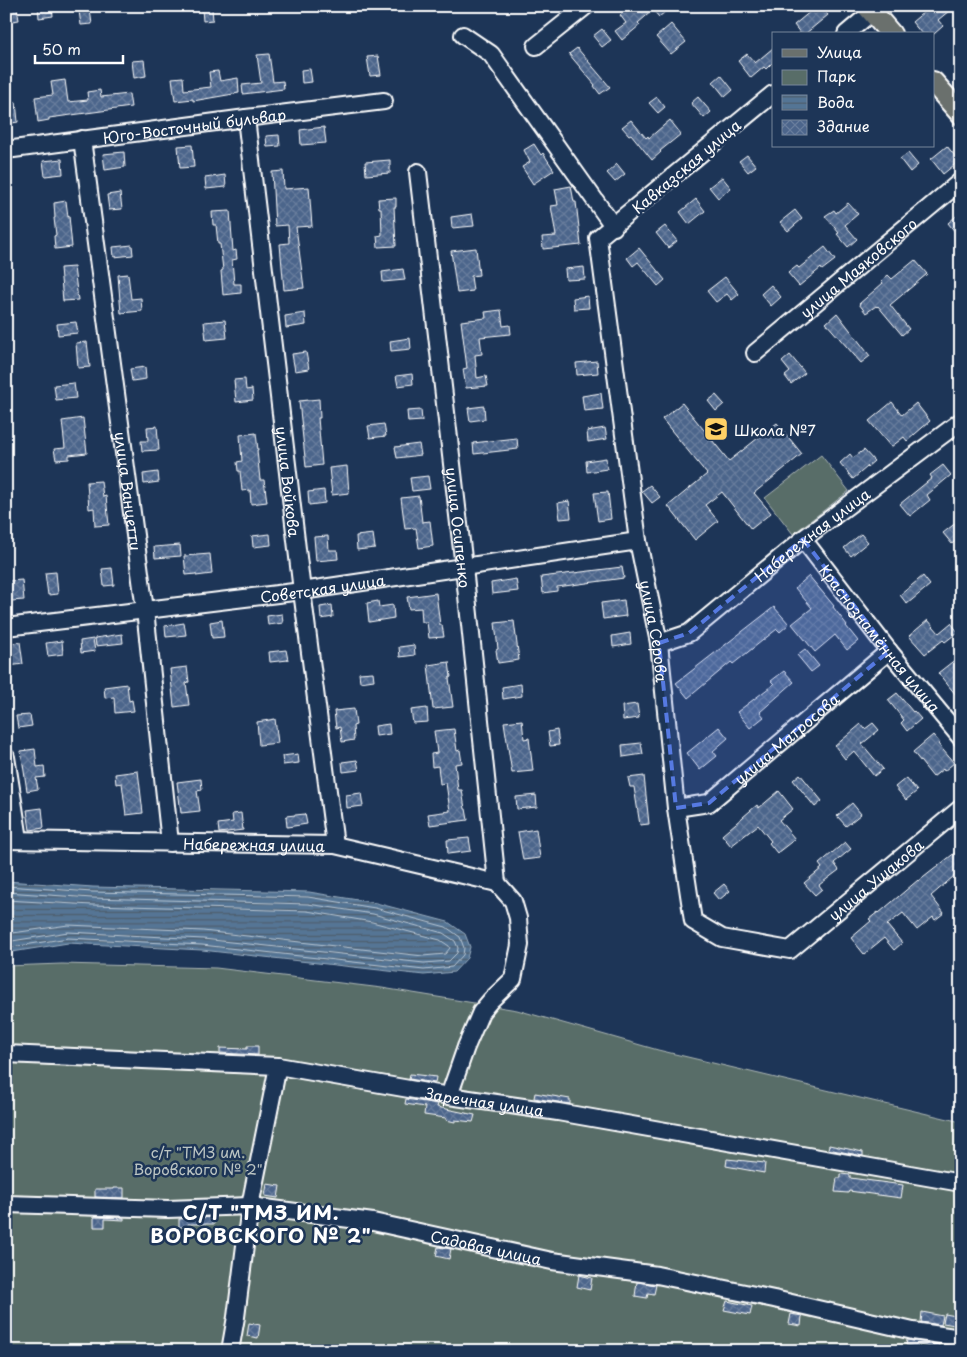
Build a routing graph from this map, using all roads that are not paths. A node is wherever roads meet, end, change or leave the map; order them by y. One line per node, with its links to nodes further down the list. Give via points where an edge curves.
1 (586, 6): 6 (street)
2 (873, 8): 3 (street); 4 (main road)
3 (848, 32)
4 (890, 32)
5 (463, 35): 16 (street, via 491,54)
6 (536, 46)
7 (934, 83): 10 (main road)
8 (772, 95): 16 (street, Кавказская улица)
9 (384, 101): 11 (street, Юго-Восточный бульвар)
10 (961, 114)
11 (246, 118): 12 (street, Юго-Восточный бульвар); 23 (street, улица Войкова)
12 (82, 139): 13 (street, Юго-Восточный бульвар); 24 (street, улица Ванцетти)
13 (6, 150)
14 (418, 172): 22 (street, улица Осипенко)
15 (961, 181): 18 (street, улица Маяковского)
16 (614, 226): 17 (street, Кавказская улица)
17 (598, 238): 21 (street, улица Серова)
18 (755, 353)
19 (960, 423): 20 (street, Набережная улица)
20 (804, 539): 26 (street, Набережная улица, via 689,633); 27 (street, Краснознамённая улица)
21 (638, 540): 22 (street, Советская улица); 26 (street, улица Серова)
22 (464, 567): 23 (street, Советская улица); 35 (street, улица Осипенко)
23 (302, 591): 24 (street, Советская улица); 34 (street, улица Войкова)
24 (145, 610): 25 (street, Советская улица); 33 (street, улица Ванцетти)
25 (6, 627)
26 (659, 643): 30 (street, улица Серова)
27 (889, 651): 28 (street, Краснознамённая улица); 30 (street, улица Матросова, via 709,803)
28 (961, 738)
29 (6, 757): 32 (street)
30 (676, 808): 36 (street, улица Серова, via 693,921 722,938)
31 (961, 808): 36 (street, улица Ушакова)
32 (12, 839): 33 (street, Набережная улица)
33 (170, 843): 34 (street, Набережная улица)
34 (335, 845): 35 (street, Набережная улица)
35 (498, 883): 39 (street, via 513,901 518,918 520,945 513,979 481,1012)
36 (790, 950)
37 (6, 1054): 38 (street, Заречная улица)
38 (278, 1066): 39 (street, Заречная улица); 42 (street)
39 (449, 1096): 40 (street, Заречная улица)
40 (961, 1183)
41 (6, 1204): 42 (street, Садовая улица, via 168,1209)
42 (250, 1206): 43 (street, Садовая улица, via 372,1222 552,1261 657,1275 913,1331); 44 (street)
43 (961, 1338)
44 (230, 1351)

